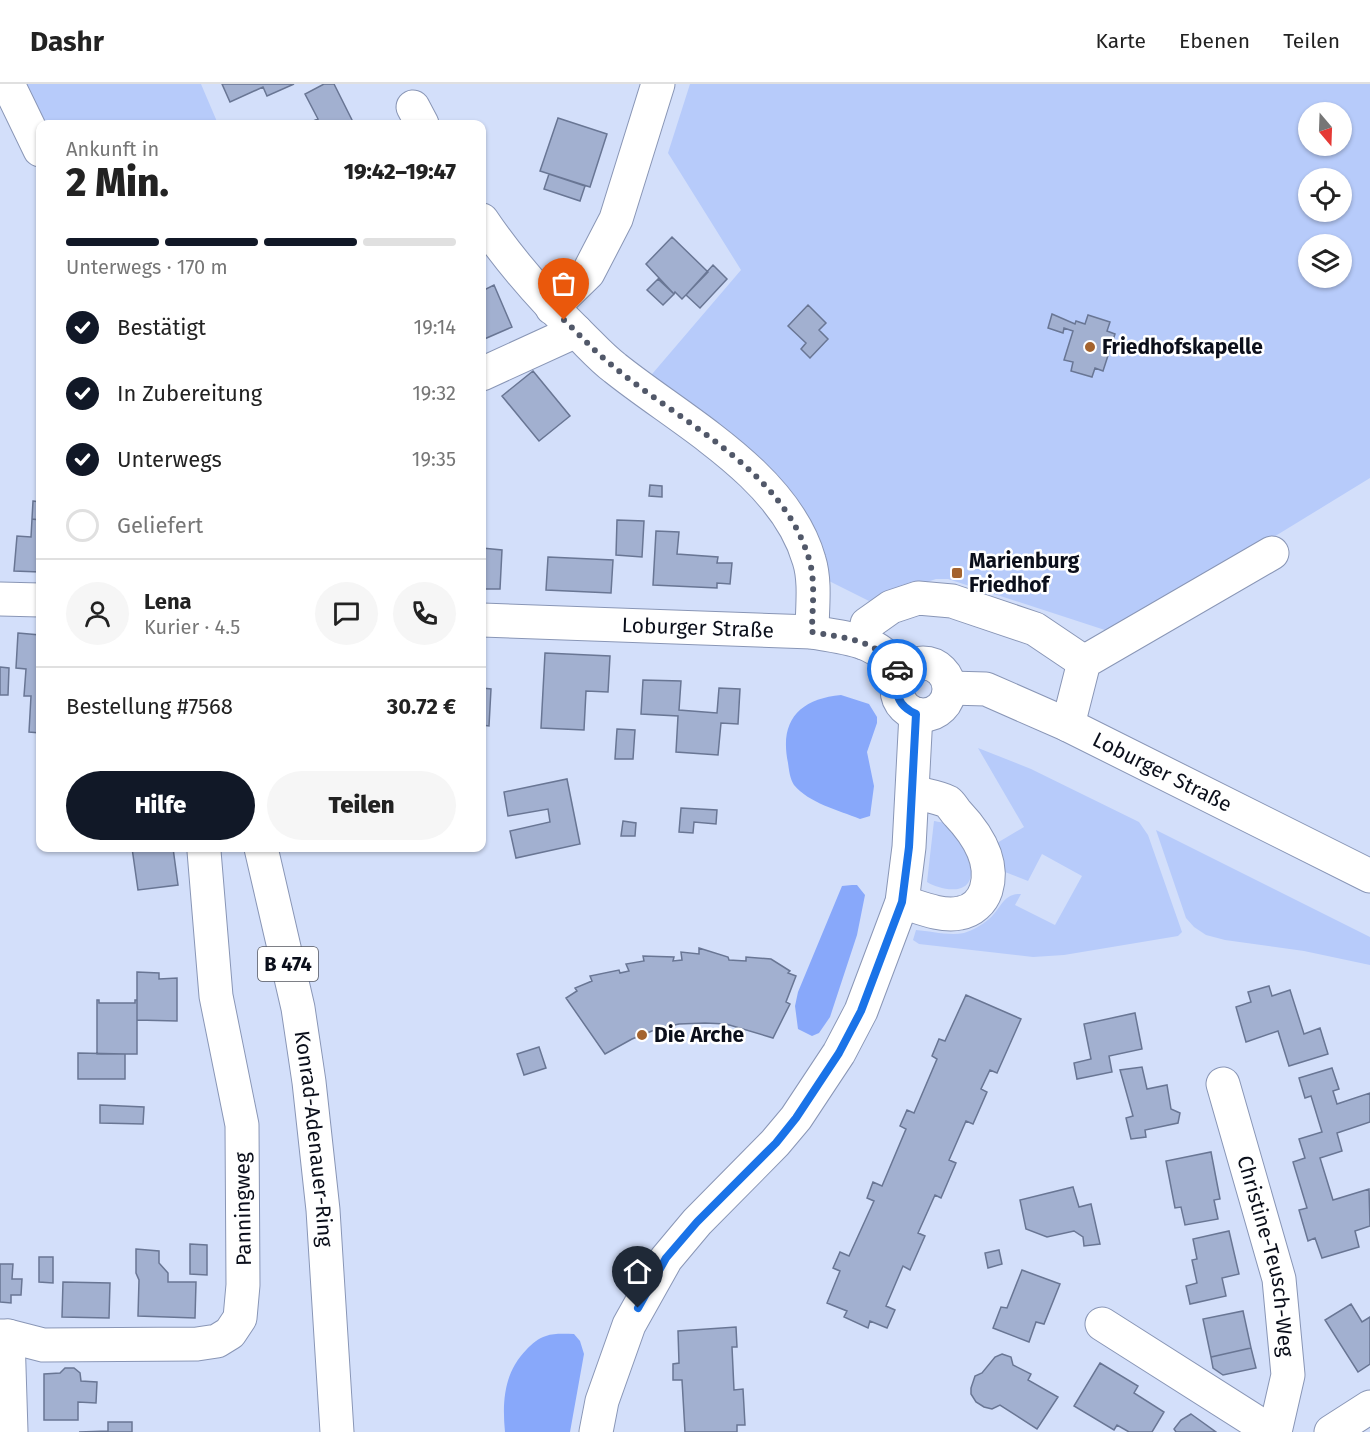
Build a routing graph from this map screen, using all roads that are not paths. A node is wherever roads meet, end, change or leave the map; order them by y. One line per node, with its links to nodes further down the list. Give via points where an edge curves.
1 (8, 84): 3 (street)
2 (658, 84): 5 (street, via 616,219 588,273)
3 (36, 142)
4 (486, 226): 5 (street)
5 (552, 308): 6 (street)
6 (576, 331): 7 (street); 12 (street, via 613,367 736,459 778,500 810,561)
7 (486, 373)
8 (1272, 554): 14 (street)
9 (0, 599): 10 (street)
10 (36, 600)
11 (486, 620): 12 (street, Loburger Straße)
12 (812, 632): 13 (street, Loburger Straße)
13 (864, 643): 14 (street, via 867,624 891,607 918,598 952,601 1035,628); 15 (street, Loburger Straße, via 882,652)
14 (1084, 662): 18 (street)
15 (901, 674): 16 (street, via 914,664 930,663 944,672); 17 (street, via 898,698)
16 (950, 688): 17 (street, via 940,710); 18 (street, Loburger Straße, via 986,689)
17 (916, 714): 19 (street)
18 (1068, 726): 22 (street, Loburger Straße)
19 (913, 792): 23 (street); 23 (street, via 948,802 970,826 989,876 983,898 961,913 948,915)
20 (204, 852): 26 (street, Panningweg, via 216,996 242,1125 240,1318 230,1333 217,1341 197,1344 43,1345)
21 (262, 852): 30 (street, Konrad-Adenauer-Ring / B 474, via 298,1008 309,1082 323,1210)
22 (1370, 876)
23 (902, 902): 31 (street, via 861,1011 814,1093 776,1143 666,1258 629,1325 602,1401)
24 (1223, 1084): 32 (street, Christine-Teusch-Weg, via 1279,1279 1288,1375)
25 (1102, 1324): 32 (street, Christine-Teusch-Weg)
26 (4, 1336): 27 (street)
27 (5, 1383): 29 (street)
28 (1370, 1407): 33 (street)
29 (11, 1432)
30 (337, 1432)
31 (596, 1432)
32 (1274, 1432)
33 (1331, 1432)

